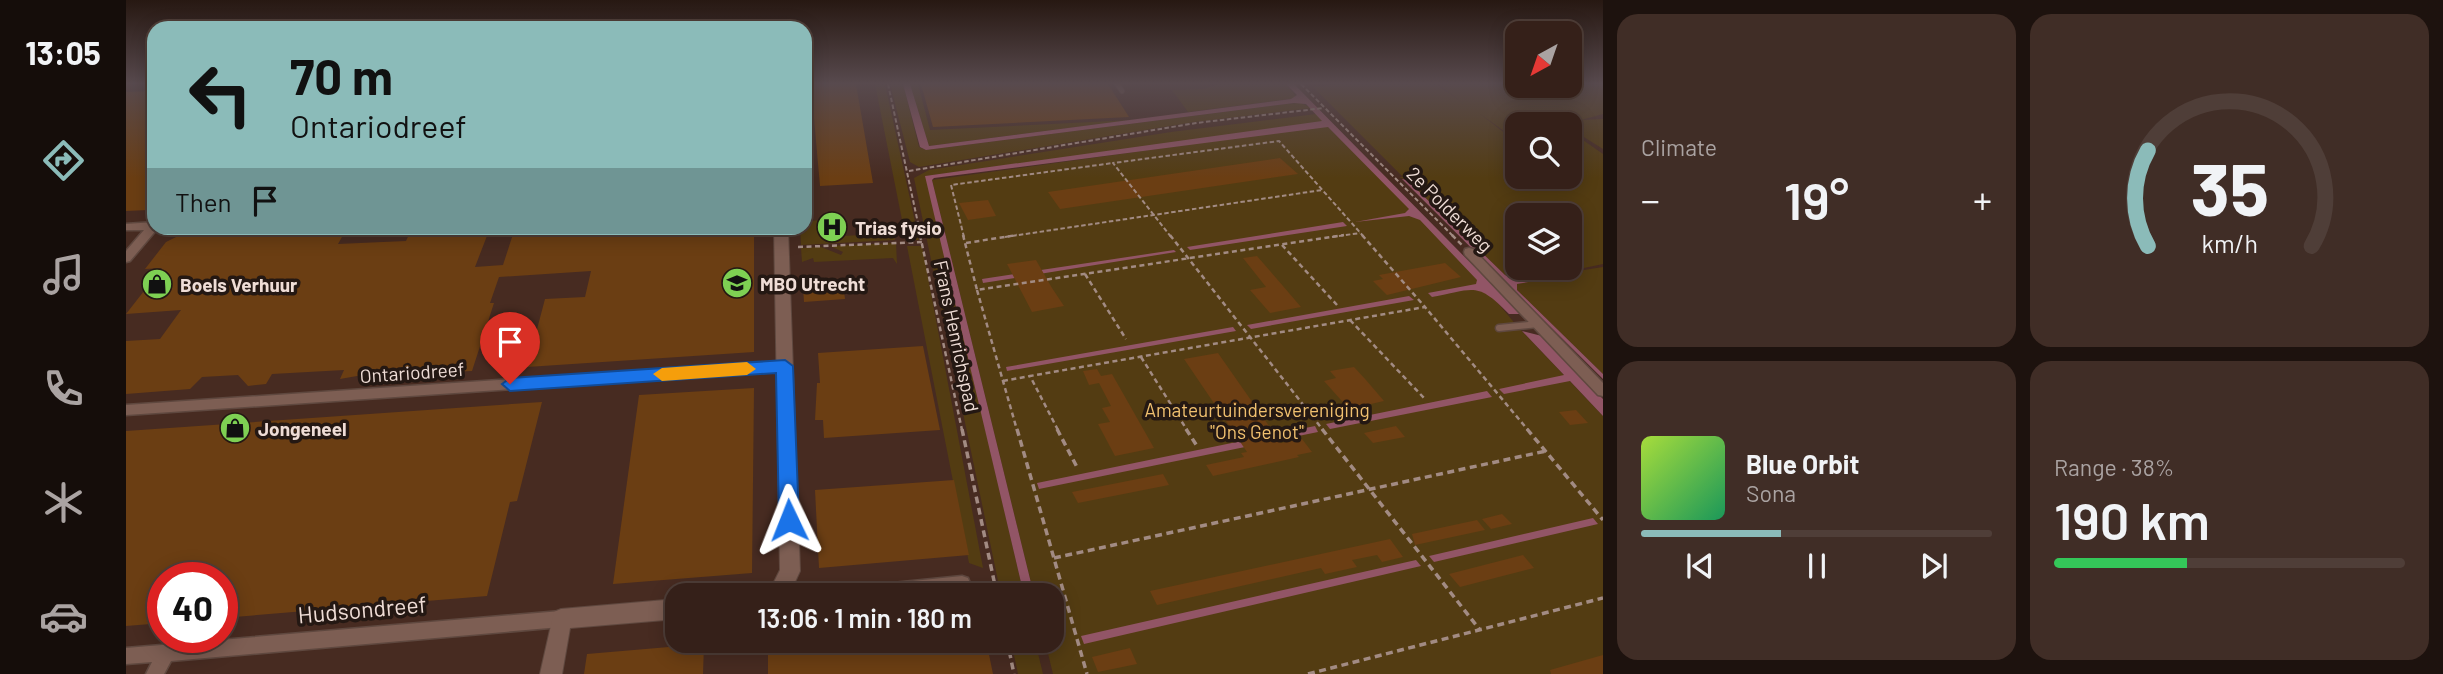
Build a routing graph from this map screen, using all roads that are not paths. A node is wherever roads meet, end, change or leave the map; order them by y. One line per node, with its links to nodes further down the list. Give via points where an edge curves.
1 (147, 226): 2 (street)
2 (126, 227)
3 (147, 234): 6 (street)
4 (780, 235): 9 (street)
5 (1469, 252): 7 (street, 2e Polderweg)
6 (126, 258)
7 (1538, 324): 8 (lane); 10 (street, 2e Polderweg)
8 (1499, 328)
9 (785, 366): 11 (street, Ontariodreef); 12 (street, via 790,572)
10 (1603, 391)
11 (126, 410)
12 (786, 583)
13 (665, 610): 14 (street, Hudsondreef)
14 (561, 619): 15 (street, Hudsondreef); 19 (street)
15 (238, 647)
16 (166, 653): 17 (street, Hudsondreef); 18 (street)
17 (126, 656)
18 (155, 674)
19 (551, 674)

